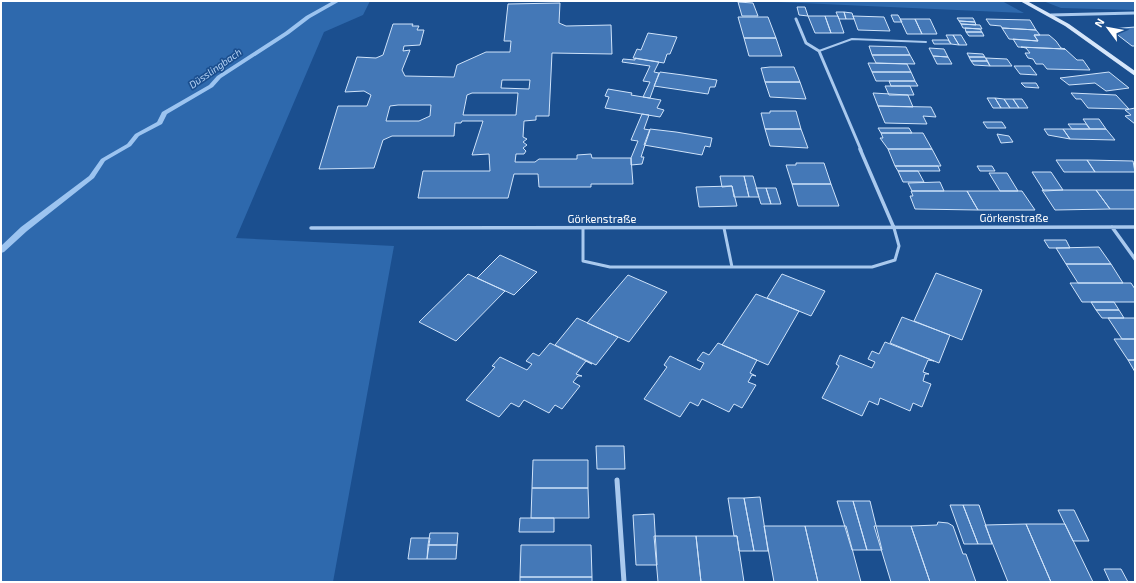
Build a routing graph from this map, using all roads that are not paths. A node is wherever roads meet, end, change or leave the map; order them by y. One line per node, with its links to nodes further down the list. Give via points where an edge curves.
1 (1023, 1): 3 (street)
2 (1135, 13): 3 (street)
3 (1051, 14): 7 (street)
4 (796, 19): 6 (street, via 806,43)
5 (926, 42): 6 (lane, via 852,39)
6 (819, 51): 13 (street)
7 (1135, 74)
8 (1112, 227): 9 (street, Görkenstraße); 13 (street, Görkenstraße); 14 (street)
9 (1135, 227)
10 (311, 228): 11 (street, Görkenstraße)
11 (583, 228): 12 (street, Görkenstraße); 15 (lane, via 583,261 591,264 610,267)
12 (724, 228): 13 (street, Görkenstraße); 15 (lane)
13 (894, 228): 15 (lane, via 899,246 895,260 872,267)
14 (1135, 260)
15 (732, 267)
16 (618, 480): 17 (street)
17 (624, 582)

